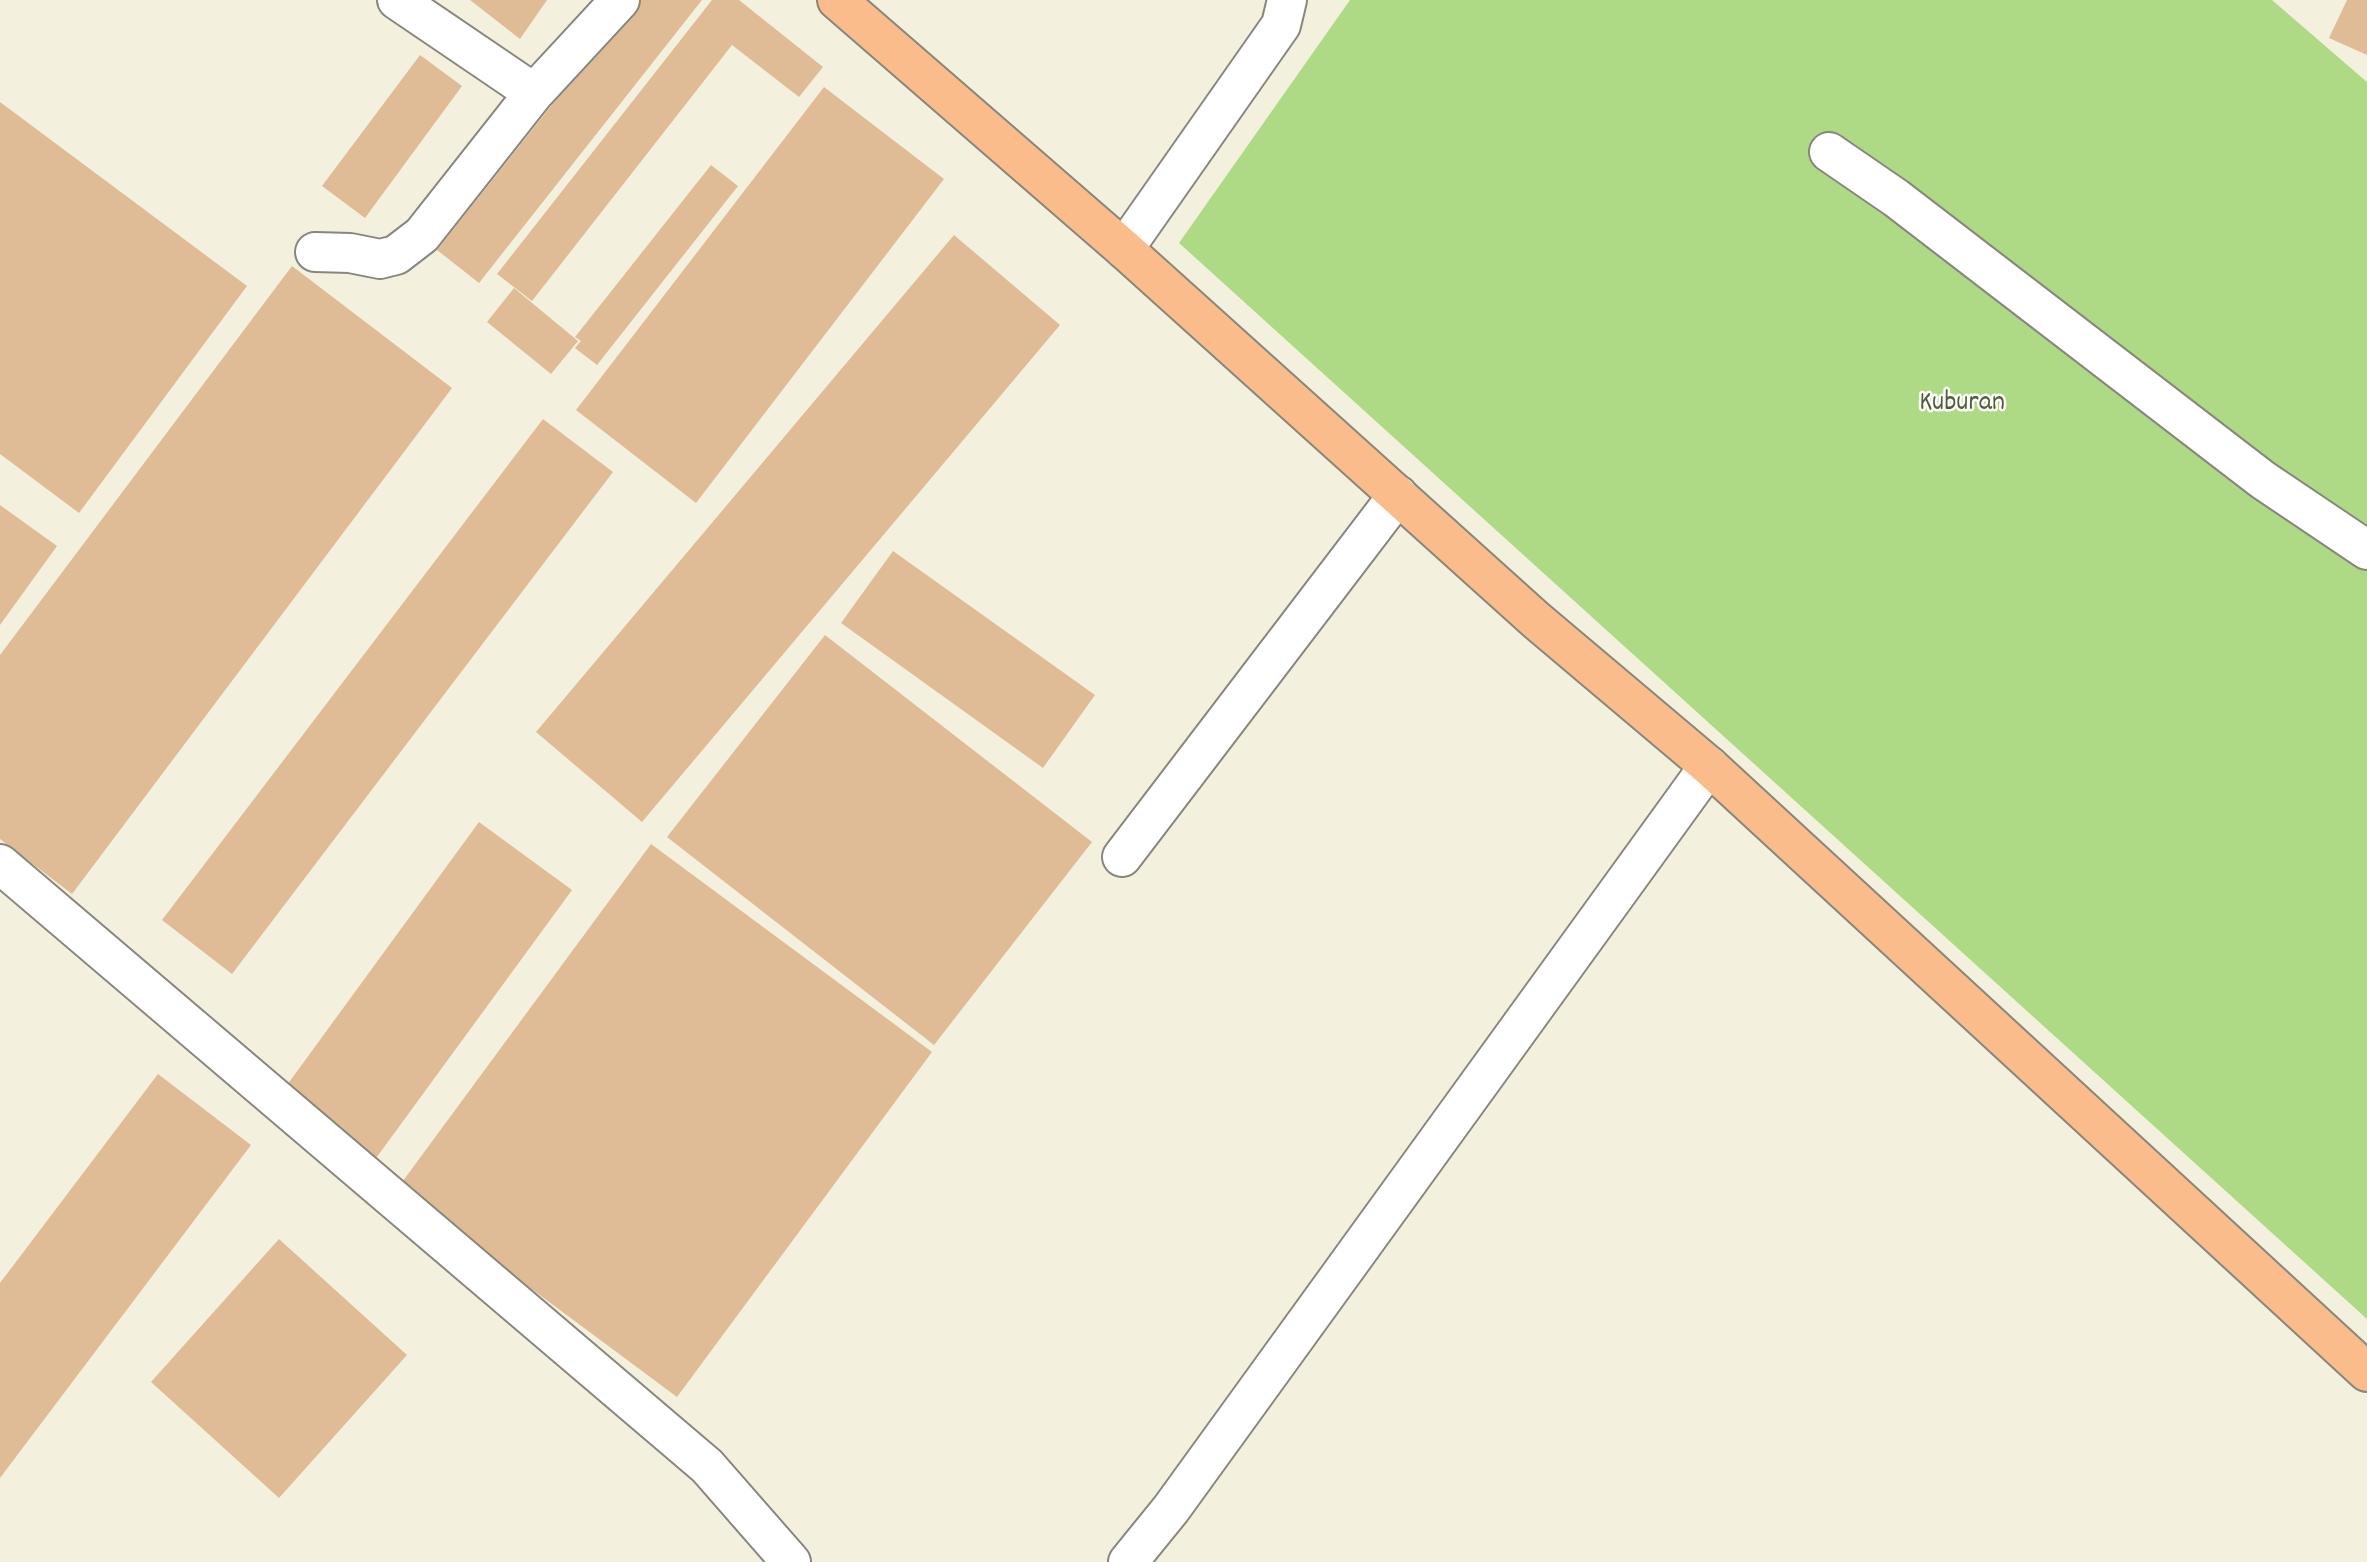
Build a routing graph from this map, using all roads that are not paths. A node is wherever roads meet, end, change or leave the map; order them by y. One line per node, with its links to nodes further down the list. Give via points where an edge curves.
1 (397, 0): 5 (street)
2 (620, 0): 5 (street)
3 (837, 0): 7 (main road)
4 (1287, 0): 7 (street, via 1281,25)
5 (534, 93): 8 (street, via 422,235 397,255 380,259)
6 (1829, 152): 10 (street, via 1896,198 2263,480)
7 (1124, 249): 9 (main road)
8 (315, 252)
9 (1398, 495): 11 (main road, via 1536,620); 12 (street)
10 (2367, 550)
11 (1709, 766): 14 (main road); 16 (street)
12 (1122, 857)
13 (0, 864): 15 (street, via 707,1466)
14 (2367, 1372)
15 (791, 1562)
16 (1128, 1562)

